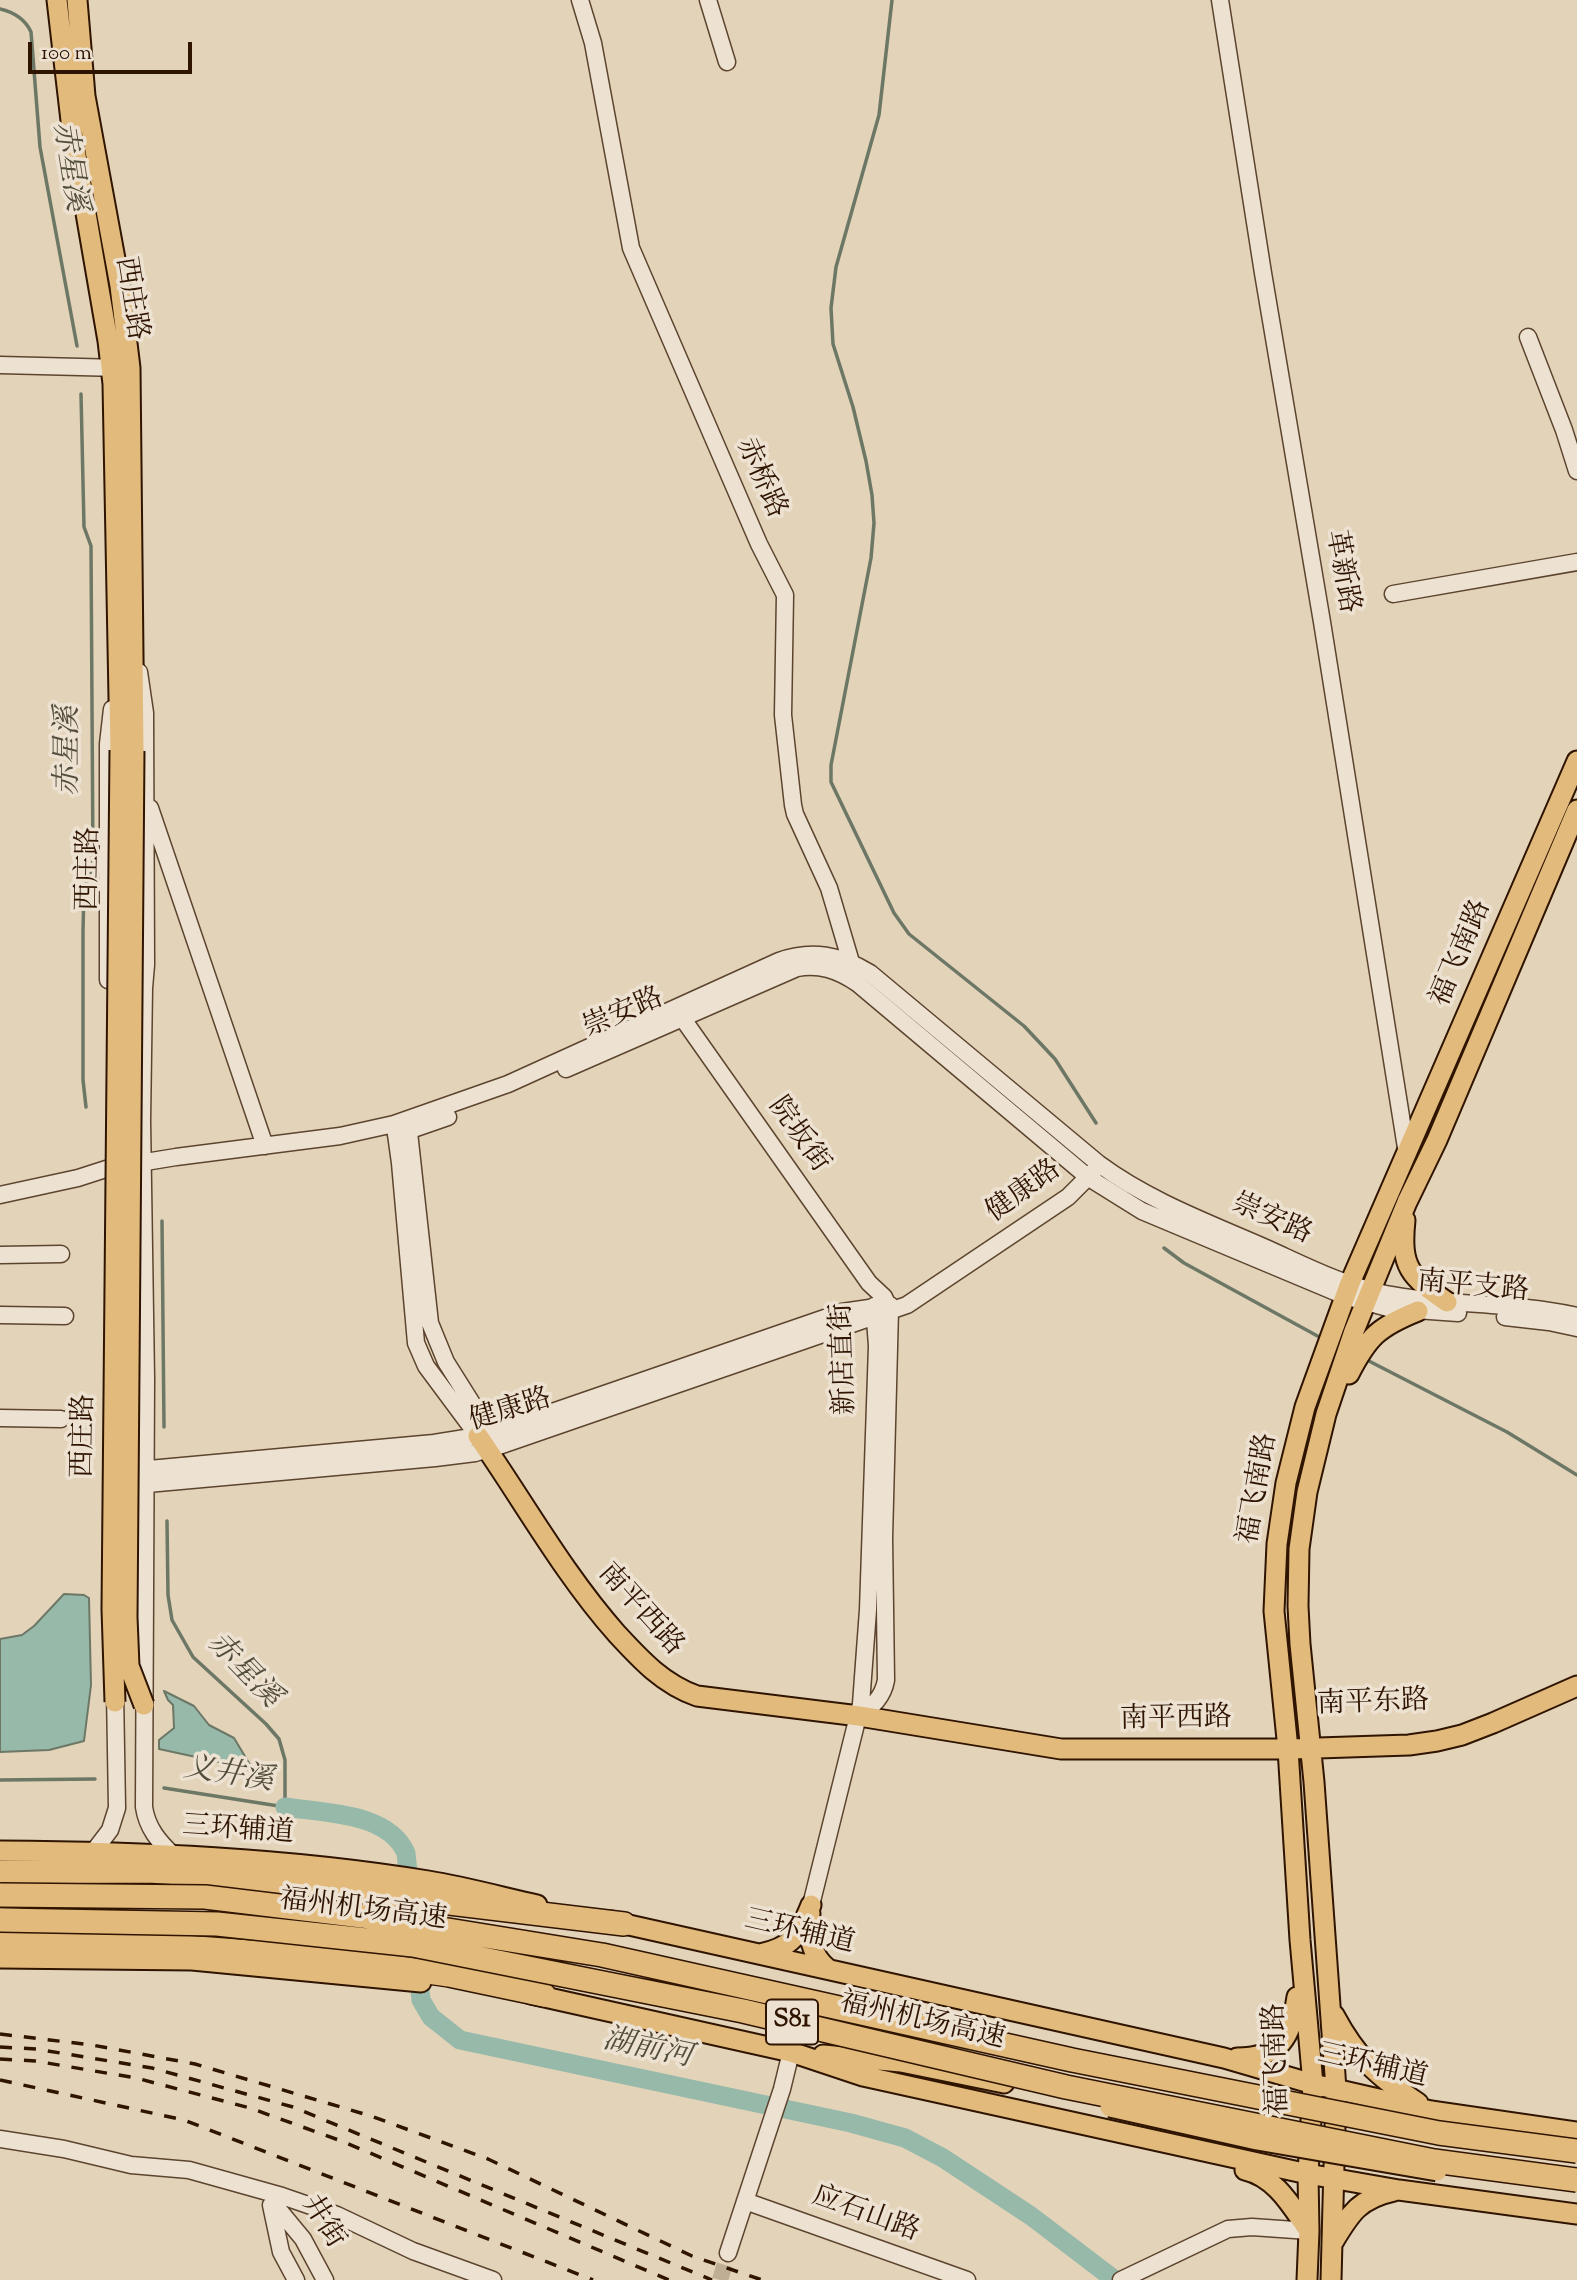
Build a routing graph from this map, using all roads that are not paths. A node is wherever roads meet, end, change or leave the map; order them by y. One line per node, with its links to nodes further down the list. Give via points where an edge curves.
1 (58, 0): 9 (main road, 西庄路, via 73,138)
2 (77, 0): 9 (main road, 西庄路, via 85,96 120,286)
3 (580, 0): 18 (street, 赤桥路, via 593,43 631,248 785,595 783,715 793,805 829,888)
4 (708, 0): 6 (street)
5 (1220, 0): 23 (street, 革新路)
6 (726, 62)
7 (1528, 337): 10 (street)
8 (0, 365): 9 (street)
9 (121, 368): 13 (main road, 西庄路, via 114,404)
10 (1577, 471)
11 (1577, 562): 12 (street)
12 (1393, 594)
13 (126, 646): 14 (main road, 西庄路); 16 (street, via 144,698); 26 (street, via 108,744)
14 (127, 751): 49 (main road, 西庄路, bridge, via 112,1609); 50 (main road, bridge, via 127,1617 129,1666)
15 (1577, 761): 23 (main road, 福飞南路)
16 (146, 796): 22 (street); 24 (street)
17 (1577, 810): 28 (main road, 福飞南路, via 1437,1140)
18 (851, 962): 19 (street, 赤桥路); 21 (street, 崇安路, via 819,954 779,961); 25 (street, 崇安路, via 870,973)
19 (857, 983): 20 (street, 崇安路, via 832,969 797,968); 25 (street, 崇安路)
20 (683, 1019): 21 (street, 崇安路, via 487,1103); 31 (street, 院坂街)
21 (402, 1128): 22 (street, 崇安路); 24 (street, 崇安路, via 337,1145); 44 (street, 南平西路, via 416,1343 426,1366)
22 (265, 1146): 24 (street, 崇安路)
23 (1407, 1154): 32 (main road, 福飞南路)
24 (143, 1167): 26 (street, 崇安路); 45 (street)
25 (1094, 1171): 32 (street, 崇安路, via 1116,1177); 32 (street, 崇安路, via 1117,1196 1167,1223); 35 (street, 健康路, via 1062,1201 907,1305)
26 (109, 1172): 27 (street, 崇安路); 46 (street)
27 (0, 1195)
28 (1406, 1202): 33 (main road, 福飞南路); 34 (main road, via 1403,1240 1409,1269)
29 (61, 1254): 30 (street)
30 (0, 1255)
31 (869, 1283): 35 (street, 新店直街)
32 (1347, 1290): 33 (street, 崇安路); 53 (main road, 福飞南路, via 1292,1454 1277,1544 1275,1626)
33 (1368, 1296): 34 (street, 南平支路); 36 (street, 南平支路); 41 (main road, 福飞南路)
34 (1447, 1302): 39 (street, 南平支路)
35 (882, 1309): 44 (street, 健康路); 51 (street, 新店直街); 51 (street, 新店直街, via 886,1680 881,1696)
36 (1418, 1311): 40 (street, 南平支路, via 1528,1319); 41 (main road)
37 (0, 1315): 38 (street)
38 (65, 1316)
39 (1577, 1316)
40 (1577, 1328)
41 (1363, 1334): 52 (main road, 福飞南路, via 1326,1414 1299,1549 1300,1644)
42 (0, 1418): 43 (street)
43 (61, 1419)
44 (488, 1441): 45 (street, 健康路, via 434,1443); 51 (main road, 南平西路, via 572,1579 666,1682 708,1698)
45 (146, 1476): 46 (street, 健康路); 50 (street)
46 (112, 1479): 49 (street)
47 (1577, 1674): 52 (main road, 南平东路, via 1480,1718 1439,1731)
48 (1577, 1686): 52 (main road, 南平东路, via 1451,1738 1409,1745)
49 (115, 1702): 55 (street, via 114,1821)
50 (145, 1705): 56 (street, via 145,1815 152,1831)
51 (864, 1709): 53 (main road, 南平西路, via 1060,1749); 60 (street, 新店直街)
52 (1310, 1742): 53 (main road, 南平东路); 70 (main road, 福飞南路)
53 (1287, 1743): 63 (main road, 福飞南路)
54 (0, 1851): 55 (main road, 三环辅道)
55 (94, 1851): 56 (main road, 三环辅道)
56 (174, 1856): 58 (main road, 三环辅道, via 264,1861)
57 (0, 1872): 58 (highway, via 149,1871 372,1893)
58 (392, 1885): 62 (highway, via 441,1902); 62 (main road, 三环辅道, via 431,1881)
59 (0, 1895): 79 (highway, 福州机场高速 / S81, bridge, via 205,1897 362,1916 602,1955 1072,2060 1439,2133)
60 (811, 1905): 65 (main road, via 789,1944); 67 (main road, via 812,1948)
61 (0, 1920): 82 (highway, 福州机场高速 / S81, bridge, via 217,1924 413,1945 743,2011 1093,2093 1434,2161)
62 (624, 1924): 65 (main road, 三环辅道)
63 (1300, 1940): 72 (main road, via 1298,1993 1285,2040 1270,2053); 73 (main road, 福飞南路)
64 (0, 1944): 68 (highway, via 144,1944 330,1958)
65 (760, 1954): 67 (main road, 三环辅道)
66 (0, 1958): 68 (main road, via 192,1960)
67 (828, 1969): 72 (main road, 三环辅道)
68 (403, 1974): 69 (highway)
69 (544, 1995): 71 (main road)
70 (1330, 2008): 74 (main road, 福飞南路); 75 (main road, via 1356,2052 1373,2070)
71 (791, 2052): 76 (main road, via 863,2076); 84 (main road, bridge, via 901,2062 1257,2140 1411,2168); 86 (street)
72 (1224, 2058): 73 (main road, 三环辅道)
73 (1313, 2084): 74 (main road, 三环辅道); 80 (main road, 福飞南路)
74 (1336, 2089): 75 (main road, 三环辅道); 81 (main road, 福飞南路)
75 (1431, 2111): 77 (main road, 三环辅道)
76 (1116, 2132): 80 (main road); 88 (main road, via 1165,2151 1261,2175 1281,2192)
77 (1577, 2132)
78 (0, 2139): 85 (street, via 142,2167 188,2170)
79 (1577, 2151)
80 (1308, 2174): 81 (main road); 88 (main road, 福飞南路)
81 (1333, 2179): 83 (main road); 89 (main road, 福飞南路)
82 (1577, 2180)
83 (1399, 2190): 87 (main road); 89 (main road, via 1361,2203)
84 (1577, 2190)
85 (271, 2193): 92 (street, 井街, via 281,2252); 93 (street, 井街); 94 (street, via 337,2215 414,2251)
86 (745, 2202): 90 (street); 95 (street, 应石山路)
87 (1577, 2214)
88 (1309, 2231): 91 (street, via 1228,2229); 96 (main road, 福飞南路)
89 (1332, 2245): 97 (main road, 福飞南路)
90 (728, 2253)
91 (1125, 2278)
92 (296, 2280)
93 (325, 2280)
94 (493, 2280)
95 (967, 2280)
96 (1307, 2280)
97 (1331, 2280)

